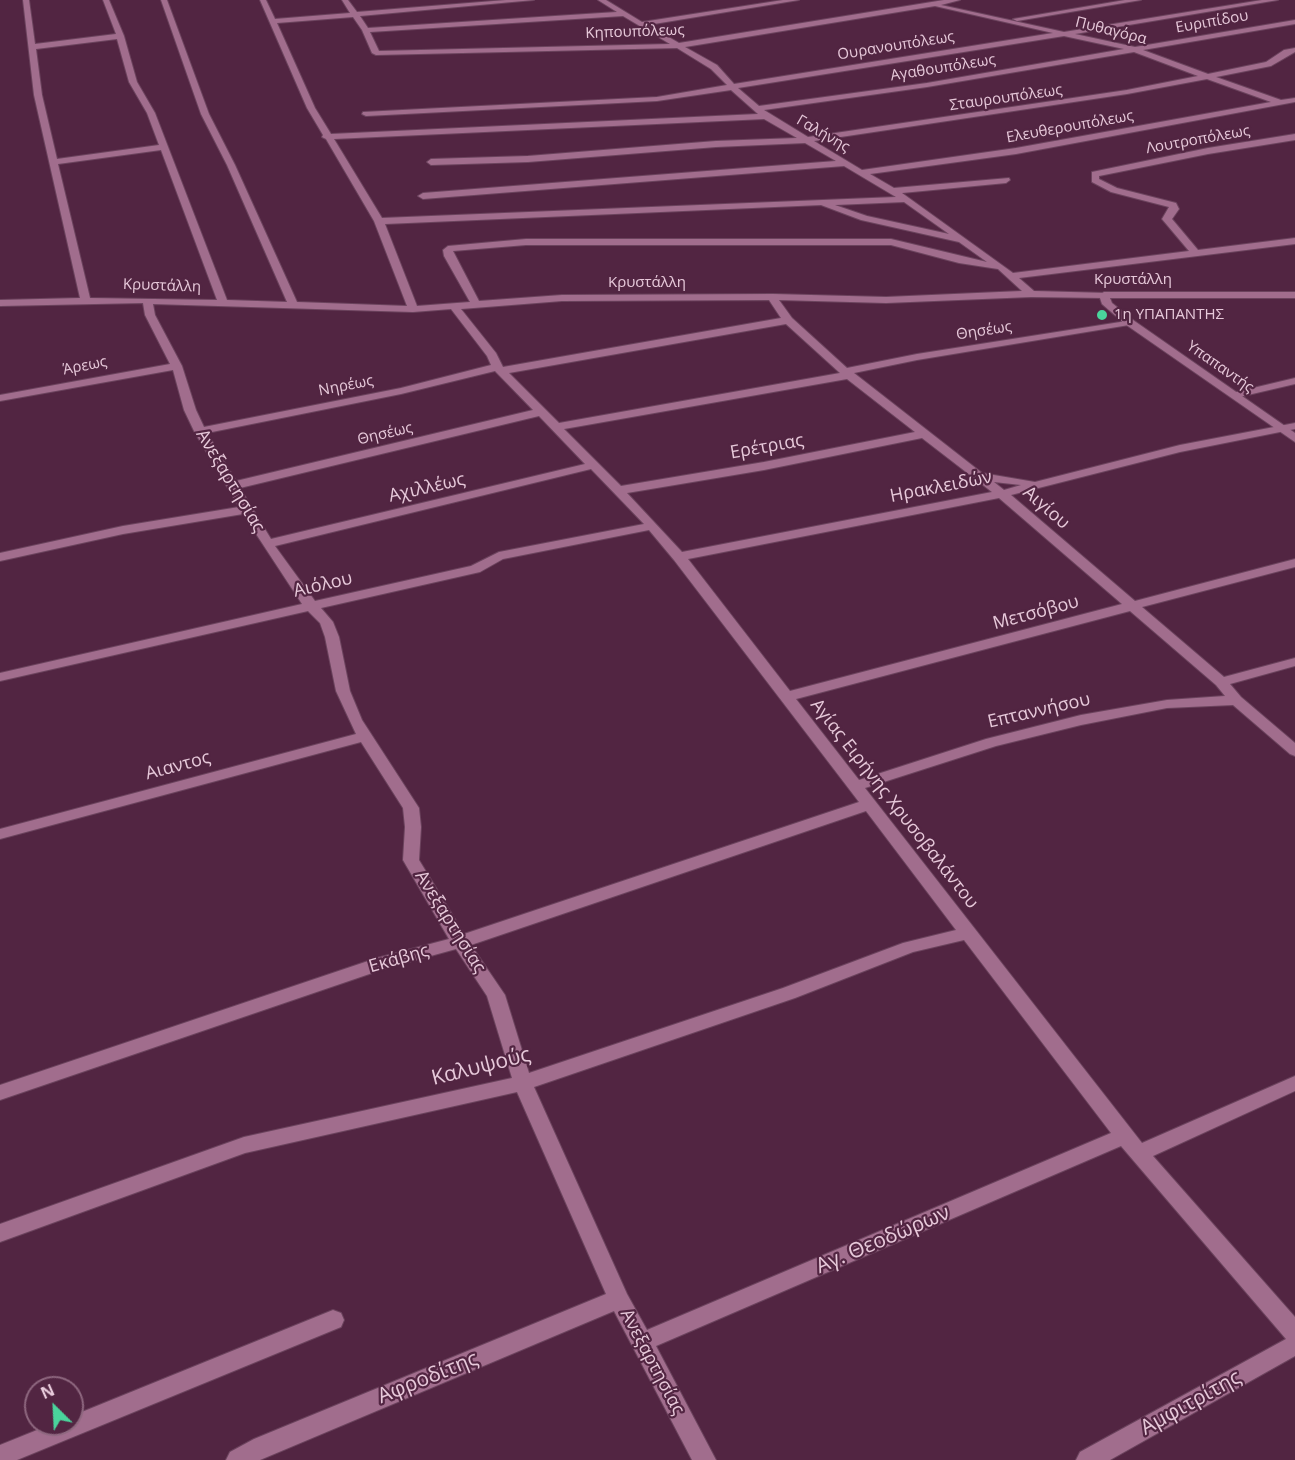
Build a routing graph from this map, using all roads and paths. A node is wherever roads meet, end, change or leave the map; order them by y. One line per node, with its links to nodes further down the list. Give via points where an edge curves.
1 (26, 0): 24 (street)
2 (106, 0): 22 (street)
3 (164, 0): 62 (street, via 204,114)
4 (263, 0): 16 (street)
5 (345, 0): 14 (street)
6 (531, 0): 14 (street)
7 (601, 0): 15 (street, Γαλήνης)
8 (796, 0): 19 (street)
9 (914, 0): 13 (street, Πυθαγόρα)
10 (957, 0): 13 (street, Κηπουπόλεως)
11 (1138, 0): 17 (street)
12 (1275, 0): 21 (street, Ουρανουπόλεως)
13 (929, 4): 17 (street, Πυθαγόρα); 23 (street, Κηπουπόλεως)
14 (356, 13): 16 (street); 20 (street)
15 (622, 14): 19 (street, Γαλήνης); 20 (street)
16 (274, 21): 35 (street)
17 (1007, 21): 21 (street, Πυθαγόρα)
18 (1295, 22): 25 (street, Ευριπίδου)
19 (640, 24): 23 (street, Γαλήνης)
20 (366, 30): 23 (street, Κηπουπόλεως, via 376,53)
21 (1063, 33): 25 (street, Πυθαγόρα); 28 (street, Ουρανουπόλεως)
22 (120, 36): 24 (street); 38 (street, via 133,82 151,113)
23 (676, 46): 28 (street, Γαλήνης, via 714,67)
24 (32, 47): 39 (street, via 38,95)
25 (1133, 49): 27 (street, Πυθαγόρα); 32 (street, Αγαθουπόλεως, via 927,85)
26 (1295, 50): 27 (street, Σταυρουπόλεως, via 1270,64)
27 (1210, 77): 30 (street, Πυθαγόρα); 37 (street, Σταυρουπόλεως, via 1036,108)
28 (735, 86): 32 (street, Γαλήνης); 33 (street, Ουρανουπόλεως, via 657,99)
29 (1295, 100): 30 (street, Ελευθερουπόλεως)
30 (1280, 102): 31 (street, Πυθαγόρα); 42 (street, Ελευθερουπόλεως, via 1016,151)
31 (1295, 108)
32 (757, 109): 34 (street, Γαλήνης)
33 (366, 114)
34 (766, 116): 35 (street); 37 (street, Γαλήνης)
35 (326, 137): 48 (street, via 350,169)
36 (1295, 137): 51 (street, Λουτροπόλεως, via 1095,174 1095,180 1128,195 1173,205 1167,219)
37 (805, 140): 40 (street, Σταυρουπόλεως); 41 (street, Γαλήνης)
38 (163, 147): 39 (street); 61 (street)
39 (54, 162): 58 (street)
40 (431, 162)
41 (846, 163): 42 (street, Γαλήνης); 45 (street)
42 (863, 172): 44 (street, Γαλήνης)
43 (1006, 180): 44 (street)
44 (893, 191): 46 (street, Γαλήνης)
45 (423, 196)
46 (906, 199): 47 (street); 49 (street, Γαλήνης)
47 (821, 202): 48 (street); 49 (street, via 858,217)
48 (379, 221): 65 (street)
49 (964, 240): 52 (street, Γαλήνης)
50 (1295, 242): 51 (street)
51 (1196, 254): 53 (street)
52 (1001, 267): 53 (street, Γαλήνης); 63 (street, via 891,242 526,242 451,248 449,256)
53 (1013, 276): 54 (street, Γαλήνης)
54 (1031, 294): 55 (street, Κρυστάλλη); 57 (street, Κρυστάλλη, via 886,300)
55 (1104, 295): 56 (street, Κρυστάλλη); 67 (street, Υπαπαντής, via 1107,304)
56 (1295, 295)
57 (773, 297): 63 (street, Κρυστάλλη, via 562,298); 66 (street, Αιγίου)
58 (85, 300): 59 (street, Κρυστάλλη); 60 (street, Κρυστάλλη)
59 (147, 300): 61 (street, Κρυστάλλη); 68 (street, Ανεξαρτησίας, via 150,315)
60 (0, 303)
61 (223, 303): 62 (street, Κρυστάλλη)
62 (293, 304): 65 (street, Κρυστάλλη)
63 (477, 306): 64 (street, Κρυστάλλη)
64 (455, 308): 65 (street, Κρυστάλλη); 69 (street, Αγίας Ειρήνης Χρυσοβαλάντου)
65 (413, 309)
66 (788, 321): 69 (street, Νηρέως); 70 (street, Αιγίου)
67 (1129, 322): 70 (street, Θησέως); 72 (street, Υπαπαντής)
68 (177, 366): 73 (street, Άρεως); 78 (street, Ανεξαρτησίας)
69 (499, 369): 74 (street, Αγίας Ειρήνης Χρυσοβαλάντου); 78 (street, Νηρέως)
70 (847, 374): 76 (street, Θησέως); 79 (street, Αιγίου)
71 (1295, 381): 72 (lane)
72 (1235, 395): 77 (street, Υπαπαντής)
73 (0, 398)
74 (541, 412): 76 (street, Αγίας Ειρήνης Χρυσοβαλάντου); 83 (street, Θησέως)
75 (1295, 426): 77 (street, Ηρακλειδών)
76 (557, 427): 81 (street, Αγίας Ειρήνης Χρυσοβαλάντου)
77 (1279, 427): 80 (street, Υπαπαντής); 84 (street, Ηρακλειδών)
78 (200, 431): 83 (street, Ανεξαρτησίας)
79 (924, 434): 82 (street, Αιγίου); 85 (street, Ερέτριας)
80 (1295, 438)
81 (594, 465): 85 (street, Αγίας Ειρήνης Χρυσοβαλάντου); 89 (street, Αχιλλέως)
82 (979, 475): 84 (street); 86 (street, Αιγίου)
83 (234, 485): 87 (street, Ανεξαρτησίας)
84 (1042, 485): 86 (street, Ηρακλειδών)
85 (616, 491): 88 (street, Αγίας Ειρήνης Χρυσοβαλάντου)
86 (1002, 494): 91 (street, Ηρακλειδών); 94 (street, Αιγίου)
87 (248, 509): 89 (street, Ανεξαρτησίας); 90 (street, via 123,530)
88 (652, 526): 91 (street, Αγίας Ειρήνης Χρυσοβαλάντου); 93 (street, Αιόλου, via 499,556 475,569)
89 (268, 544): 93 (street, Ανεξαρτησίας)
90 (0, 557)
91 (679, 557): 98 (street, Αγίας Ειρήνης Χρυσοβαλάντου)
92 (1295, 563): 94 (street, Μετσόβου)
93 (313, 606): 96 (street, Αιόλου); 100 (street, Ανεξαρτησίας, via 326,622 342,691)
94 (1133, 606): 97 (street, Αιγίου); 98 (street, Μετσόβου)
95 (1295, 662): 97 (street)
96 (0, 677)
97 (1221, 682): 99 (street, Αιγίου)
98 (786, 697): 102 (street, Αγίας Ειρήνης Χρυσοβαλάντου)
99 (1236, 700): 101 (street, Αιγίου); 102 (street, Επταννήσου, via 1167,704 1081,720 991,742)
100 (365, 736): 104 (street, Αιαντος); 106 (street, Ανεξαρτησίας, via 411,808 411,860)
101 (1295, 752)
102 (856, 786): 103 (street, Αγίας Ειρήνης Χρυσοβαλάντου)
103 (867, 805): 105 (street, Αγίας Ειρήνης Χρυσοβαλάντου); 106 (street, Εκάβης)
104 (0, 834)
105 (970, 933): 107 (street, Καλυψούς, via 909,947 789,993); 110 (street, Αγίας Ειρήνης Χρυσοβαλάντου)
106 (460, 942): 107 (street, Ανεξαρτησίας, via 496,995); 109 (street, Εκάβης, via 383,963)
107 (524, 1083): 112 (street, Καλυψούς, via 244,1145); 113 (street, Ανεξαρτησίας)
108 (1295, 1083): 111 (street)
109 (0, 1093)
110 (1124, 1136): 111 (street, Αγίας Ειρήνης Χρυσοβαλάντου); 116 (street, Αγ. Θεοδώρων)
111 (1139, 1153): 115 (street, Αγίας Ειρήνης Χρυσοβαλάντου)
112 (0, 1233)
113 (619, 1299): 116 (street, Ανεξαρτησίας); 119 (street, Αφροδίτης)
114 (333, 1320): 118 (street)
115 (1295, 1333)
116 (642, 1342): 120 (street, Ανεξαρτησίας)
117 (1295, 1345): 121 (street, Αμφιτρίτης)
118 (0, 1458)
119 (238, 1460)
120 (704, 1460)
121 (1088, 1460)

